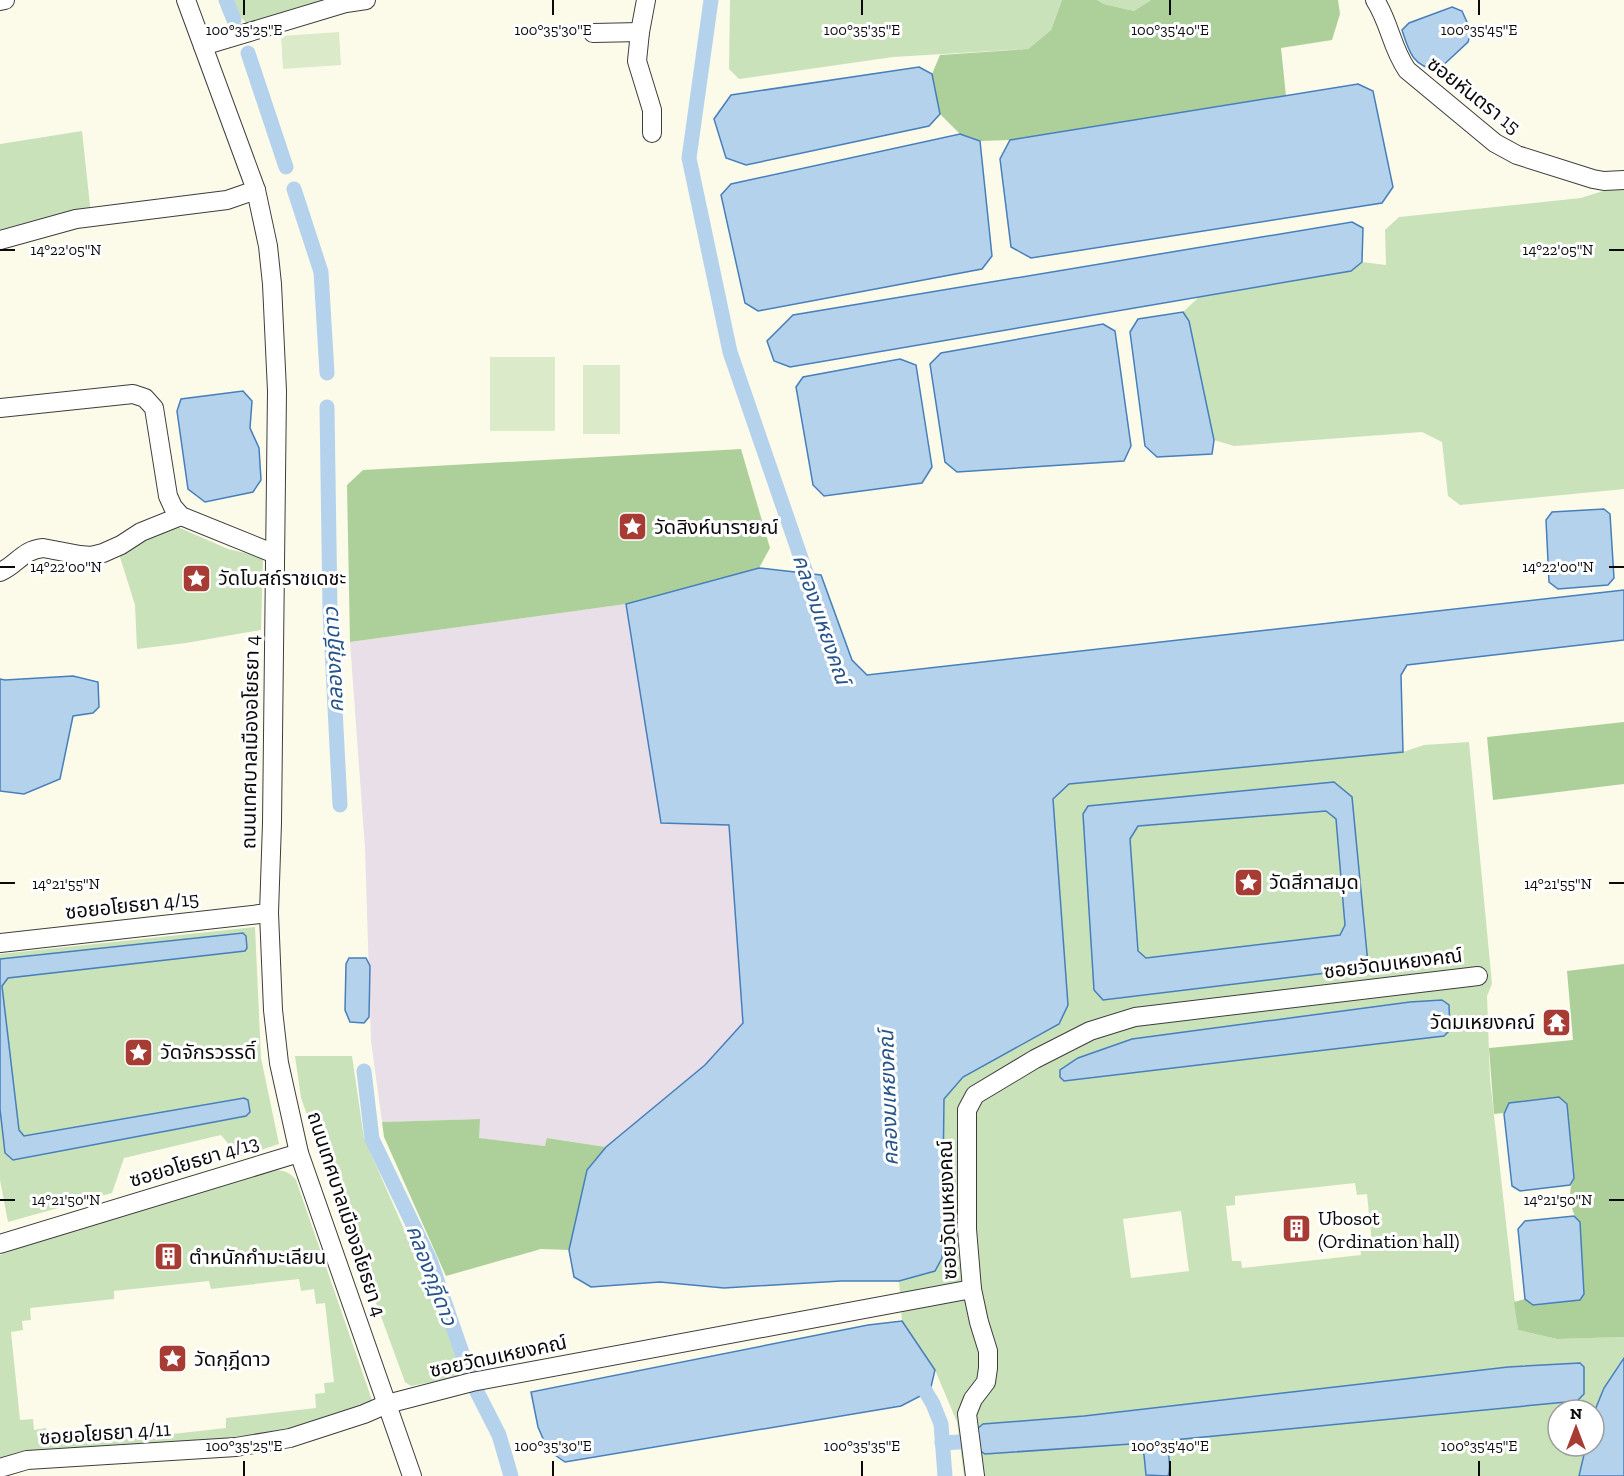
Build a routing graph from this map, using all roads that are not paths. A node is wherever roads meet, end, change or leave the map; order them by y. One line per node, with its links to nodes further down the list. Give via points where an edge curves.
1 (6, 0): 6 (street)
2 (186, 0): 10 (street, ถนนเทศบาลเมืองอโยธยา 4)
3 (366, 0): 7 (street)
4 (646, 0): 8 (street)
5 (1375, 0): 12 (street, ซอยหันตรา 15, via 1407,70 1495,143 1517,155 1593,179)
6 (0, 1)
7 (346, 2): 10 (street)
8 (640, 32): 9 (street); 11 (street, via 638,61 652,110)
9 (593, 33)
10 (203, 46): 13 (street, ถนนเทศบาลเมืองอโยธยา 4)
11 (652, 133)
12 (1624, 180)
13 (256, 190): 14 (street, via 227,200 76,219); 17 (street, ถนนเทศบาลเมืองอโยธยา 4, via 272,284 277,391)
14 (0, 240)
15 (0, 408): 16 (street, via 133,394 146,398 154,408 168,496)
16 (181, 516): 17 (street); 18 (street, via 141,532 103,554 36,549)
17 (275, 554): 19 (street, ถนนเทศบาลเมืองอโยธยา 4)
18 (0, 572)
19 (269, 913): 20 (street, ซอยอโยธยา 4/15); 22 (street, ถนนเทศบาลเมืองอโยธยา 4, via 279,1063)
20 (0, 943)
21 (1478, 976): 24 (street, ซอยวัดมเหยงคณ์, via 1135,1017 1090,1031 975,1095 967,1110 967,1229)
22 (298, 1153): 23 (street, ซอยอโยธยา 4/13); 25 (street, ถนนเทศบาลเมืองอโยธยา 4)
23 (0, 1244)
24 (972, 1289): 25 (street, ซอยวัดมเหยงคณ์, via 472,1382); 29 (street, via 988,1351 986,1382 967,1414)
25 (387, 1404): 27 (street, ซอยอโยธยา 4/11, via 290,1438); 28 (street, ถนนเทศบาลเมืองอโยธยา 4)
26 (0, 1468): 27 (street, ซอยอโยธยา 4/11, via 27,1460)
27 (50, 1468)
28 (412, 1476)
29 (975, 1476)

